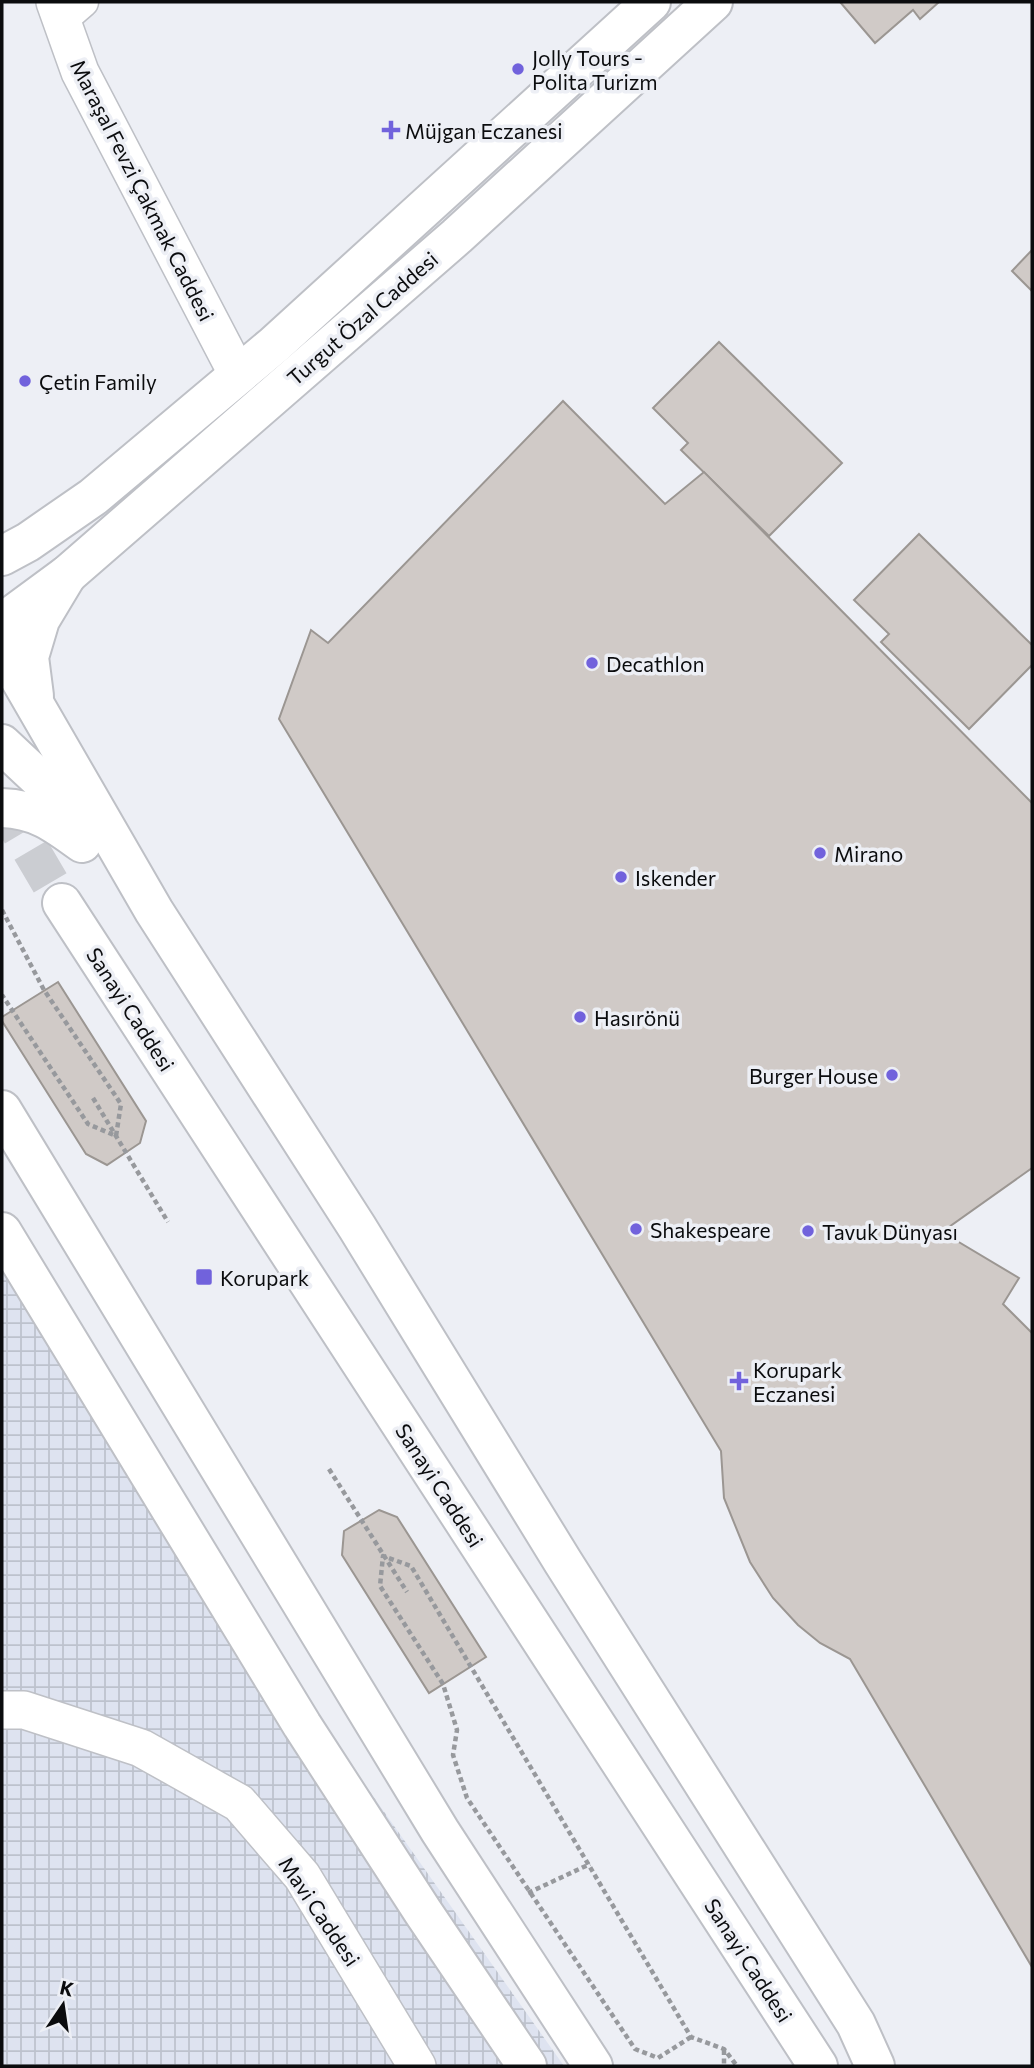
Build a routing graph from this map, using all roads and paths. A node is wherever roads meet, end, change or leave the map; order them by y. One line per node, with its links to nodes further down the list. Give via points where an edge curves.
1 (651, 2): 4 (main road, Turgut Özal Caddesi)
2 (713, 2): 6 (main road, Turgut Özal Caddesi, via 457,236)
3 (66, 8): 4 (street, Maraşal Fevzi Çakmak Caddesi, via 80,72)
4 (238, 375): 5 (main road, Turgut Özal Caddesi, via 93,497)
5 (2, 556)
6 (67, 575): 7 (main road, Turgut Özal Caddesi); 9 (main road, via 40,620 29,657)
7 (2, 623)
8 (2, 648): 9 (main road)
9 (36, 709): 14 (main road)
10 (2, 744): 14 (main road, via 68,806)
11 (2, 808): 14 (main road, via 49,818 97,855)
12 (62, 903): 35 (main road, Sanayi Caddesi)
13 (2, 910): 18 (path, via 44,990 121,1104)
14 (155, 911): 36 (main road, via 856,2024)
15 (2, 995): 18 (path, via 88,1124)
16 (93, 1098): 18 (path)
17 (2, 1110): 32 (main road, via 440,1831)
18 (116, 1136): 19 (path)
19 (168, 1222)
20 (2, 1232): 31 (main road, via 302,1725)
21 (328, 1469): 22 (path)
22 (383, 1556): 23 (path); 25 (path, via 411,1566); 26 (path, via 380,1586 443,1684 457,1730 453,1755 467,1798)
23 (407, 1592)
24 (2, 1710): 30 (street, Mavi Caddesi, via 24,1710 141,1748 239,1803 302,1876)
25 (590, 1864): 26 (path); 28 (path)
26 (530, 1892): 27 (path); 28 (path, via 635,2049 658,2058)
27 (523, 1895)
28 (691, 2037): 29 (path)
29 (724, 2049): 33 (path); 34 (path)
30 (418, 2066)
31 (527, 2066)
32 (593, 2066)
33 (724, 2066)
34 (737, 2066)
35 (818, 2066)
36 (875, 2066)

